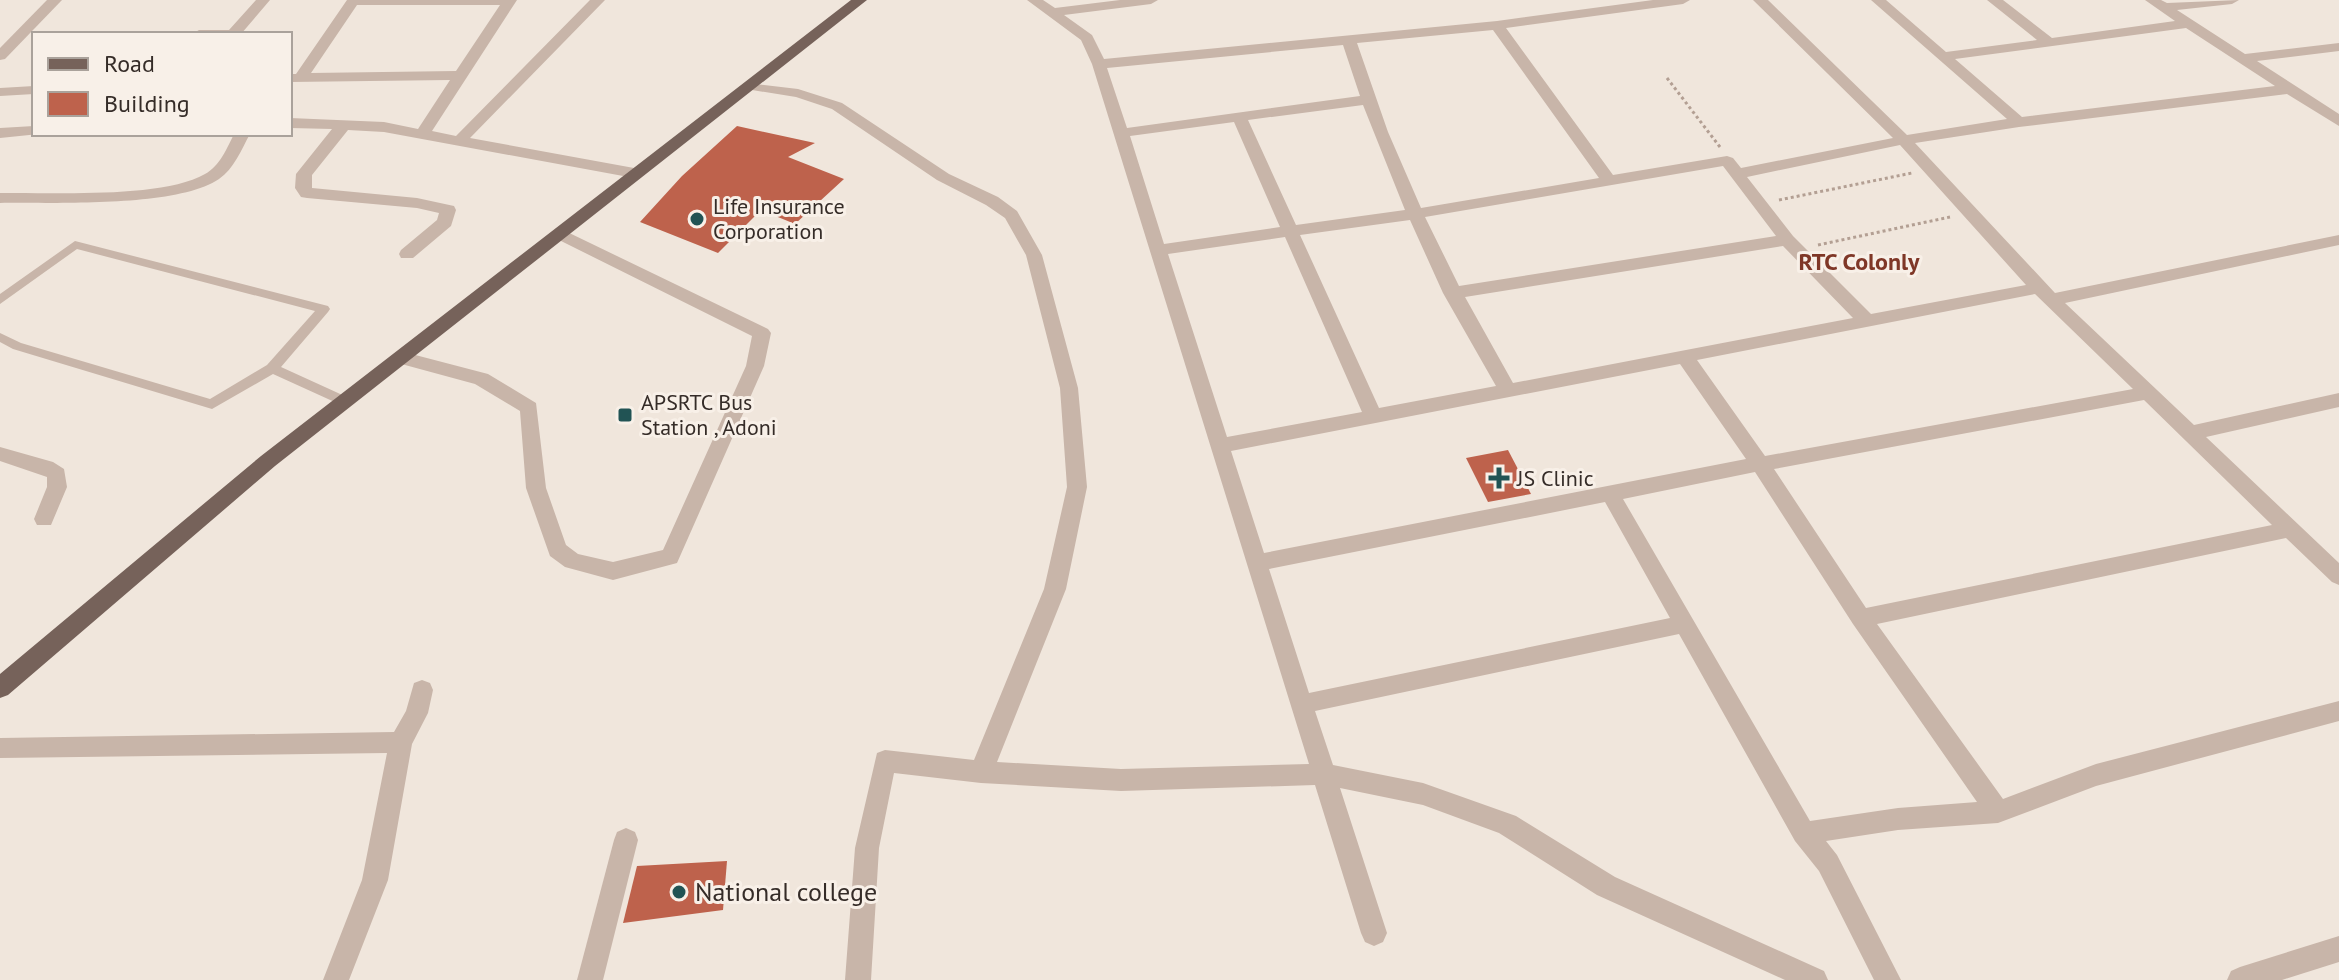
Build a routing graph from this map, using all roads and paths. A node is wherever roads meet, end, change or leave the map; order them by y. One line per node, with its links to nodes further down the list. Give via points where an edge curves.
1 (55, 0): 22 (street)
2 (263, 0): 20 (street)
3 (598, 0): 51 (street)
4 (860, 0): 33 (main road)
5 (1034, 0): 16 (street)
6 (1151, 0): 16 (street)
7 (1559, 0): 17 (street)
8 (1683, 0): 17 (street)
9 (1760, 0): 50 (street)
10 (1878, 0): 27 (street)
11 (1994, 0): 24 (street)
12 (2232, 0): 15 (street)
13 (354, 1): 14 (street); 31 (street)
14 (509, 1): 30 (street)
15 (2157, 4): 18 (street)
16 (1051, 13): 29 (street, via 1087,38)
17 (1572, 14): 19 (street)
18 (2185, 24): 24 (street); 28 (street)
19 (1497, 25): 23 (street); 56 (street)
20 (235, 32)
21 (32, 38): 22 (street)
22 (18, 39): 26 (street)
23 (1349, 40): 29 (street); 37 (street)
24 (2049, 42): 27 (street)
25 (2339, 47): 28 (street)
26 (0, 56)
27 (1946, 56): 42 (street)
28 (2241, 59): 34 (street)
29 (1099, 64): 47 (street)
30 (459, 75): 31 (street); 48 (street)
31 (295, 78)
32 (1667, 78): 52 (path)
33 (751, 86): 54 (main road); 98 (street, via 837,106 1011,215 1034,255 1069,388 1077,487 1055,589)
34 (2289, 89): 39 (street); 42 (street)
35 (32, 90): 36 (street)
36 (0, 92)
37 (1367, 100): 40 (street); 59 (street)
38 (2339, 104): 39 (street)
39 (2318, 107): 41 (street)
40 (1239, 117): 47 (street); 61 (street)
41 (2339, 121)
42 (2019, 122): 50 (street)
43 (292, 123): 44 (street)
44 (344, 125): 48 (street); 67 (street, via 304,174 303,188 307,193 448,210 445,222)
45 (32, 131): 46 (street)
46 (0, 133)
47 (1120, 133): 66 (street)
48 (422, 134): 51 (street)
49 (241, 136): 57 (street, via 223,168 190,186)
50 (1904, 140): 55 (street); 69 (street)
51 (459, 141): 54 (street)
52 (1724, 152)
53 (1918, 172): 58 (path)
54 (634, 173): 62 (main road)
55 (1737, 174): 56 (street, via 1727,161); 63 (street)
56 (1609, 181): 59 (street)
57 (0, 198)
58 (1769, 203)
59 (1414, 214): 61 (street); 68 (street)
60 (1951, 216): 65 (path)
61 (1292, 231): 66 (street); 80 (street)
62 (559, 233): 73 (main road); 73 (street, via 762,333 755,366 670,557 613,571 565,556 557,550 536,488 529,408 481,379)
63 (1787, 240): 68 (street); 71 (street)
64 (2339, 240): 69 (street)
65 (1818, 244)
66 (1157, 250): 82 (street)
67 (407, 254)
68 (1452, 293): 76 (street)
69 (2045, 294): 71 (street); 77 (street)
70 (0, 300): 75 (lane, via 75,245 324,309)
71 (1867, 321): 74 (street)
72 (0, 337): 75 (lane, via 212,404)
73 (400, 357): 79 (main road)
74 (1685, 357): 76 (street); 84 (street)
75 (272, 368): 79 (lane)
76 (1508, 391): 80 (street)
77 (2148, 393): 81 (street); 84 (street)
78 (2339, 400): 81 (street)
79 (344, 401): 92 (main road)
80 (1373, 416): 82 (street)
81 (2191, 433): 87 (street)
82 (1220, 446): 88 (street)
83 (0, 454): 86 (street, via 57,474)
84 (1760, 464): 85 (street); 90 (street)
85 (1610, 493): 88 (street); 91 (street)
86 (44, 519)
87 (2291, 529): 89 (street); 90 (street)
88 (1258, 563): 94 (street)
89 (2339, 576)
90 (1861, 618): 100 (street)
91 (1685, 624): 94 (street); 101 (street)
92 (0, 688)
93 (422, 690): 96 (street)
94 (1303, 704): 99 (street)
95 (2339, 711): 100 (street, via 2096,775)
96 (401, 742): 97 (street); 105 (street, via 375,880)
97 (0, 748)
98 (981, 772): 99 (street, via 1121,780); 107 (street, via 885,761 867,848)
99 (1325, 774): 103 (street); 108 (street, via 1423,794 1507,824 1606,886)
100 (1998, 812): 101 (street)
101 (1804, 833): 109 (street, via 1828,863)
102 (626, 840): 106 (street)
103 (1374, 933)
104 (2339, 949): 110 (street)
105 (336, 980)
106 (590, 980)
107 (858, 980)
108 (1815, 980)
109 (1888, 980)
110 (2240, 980)

